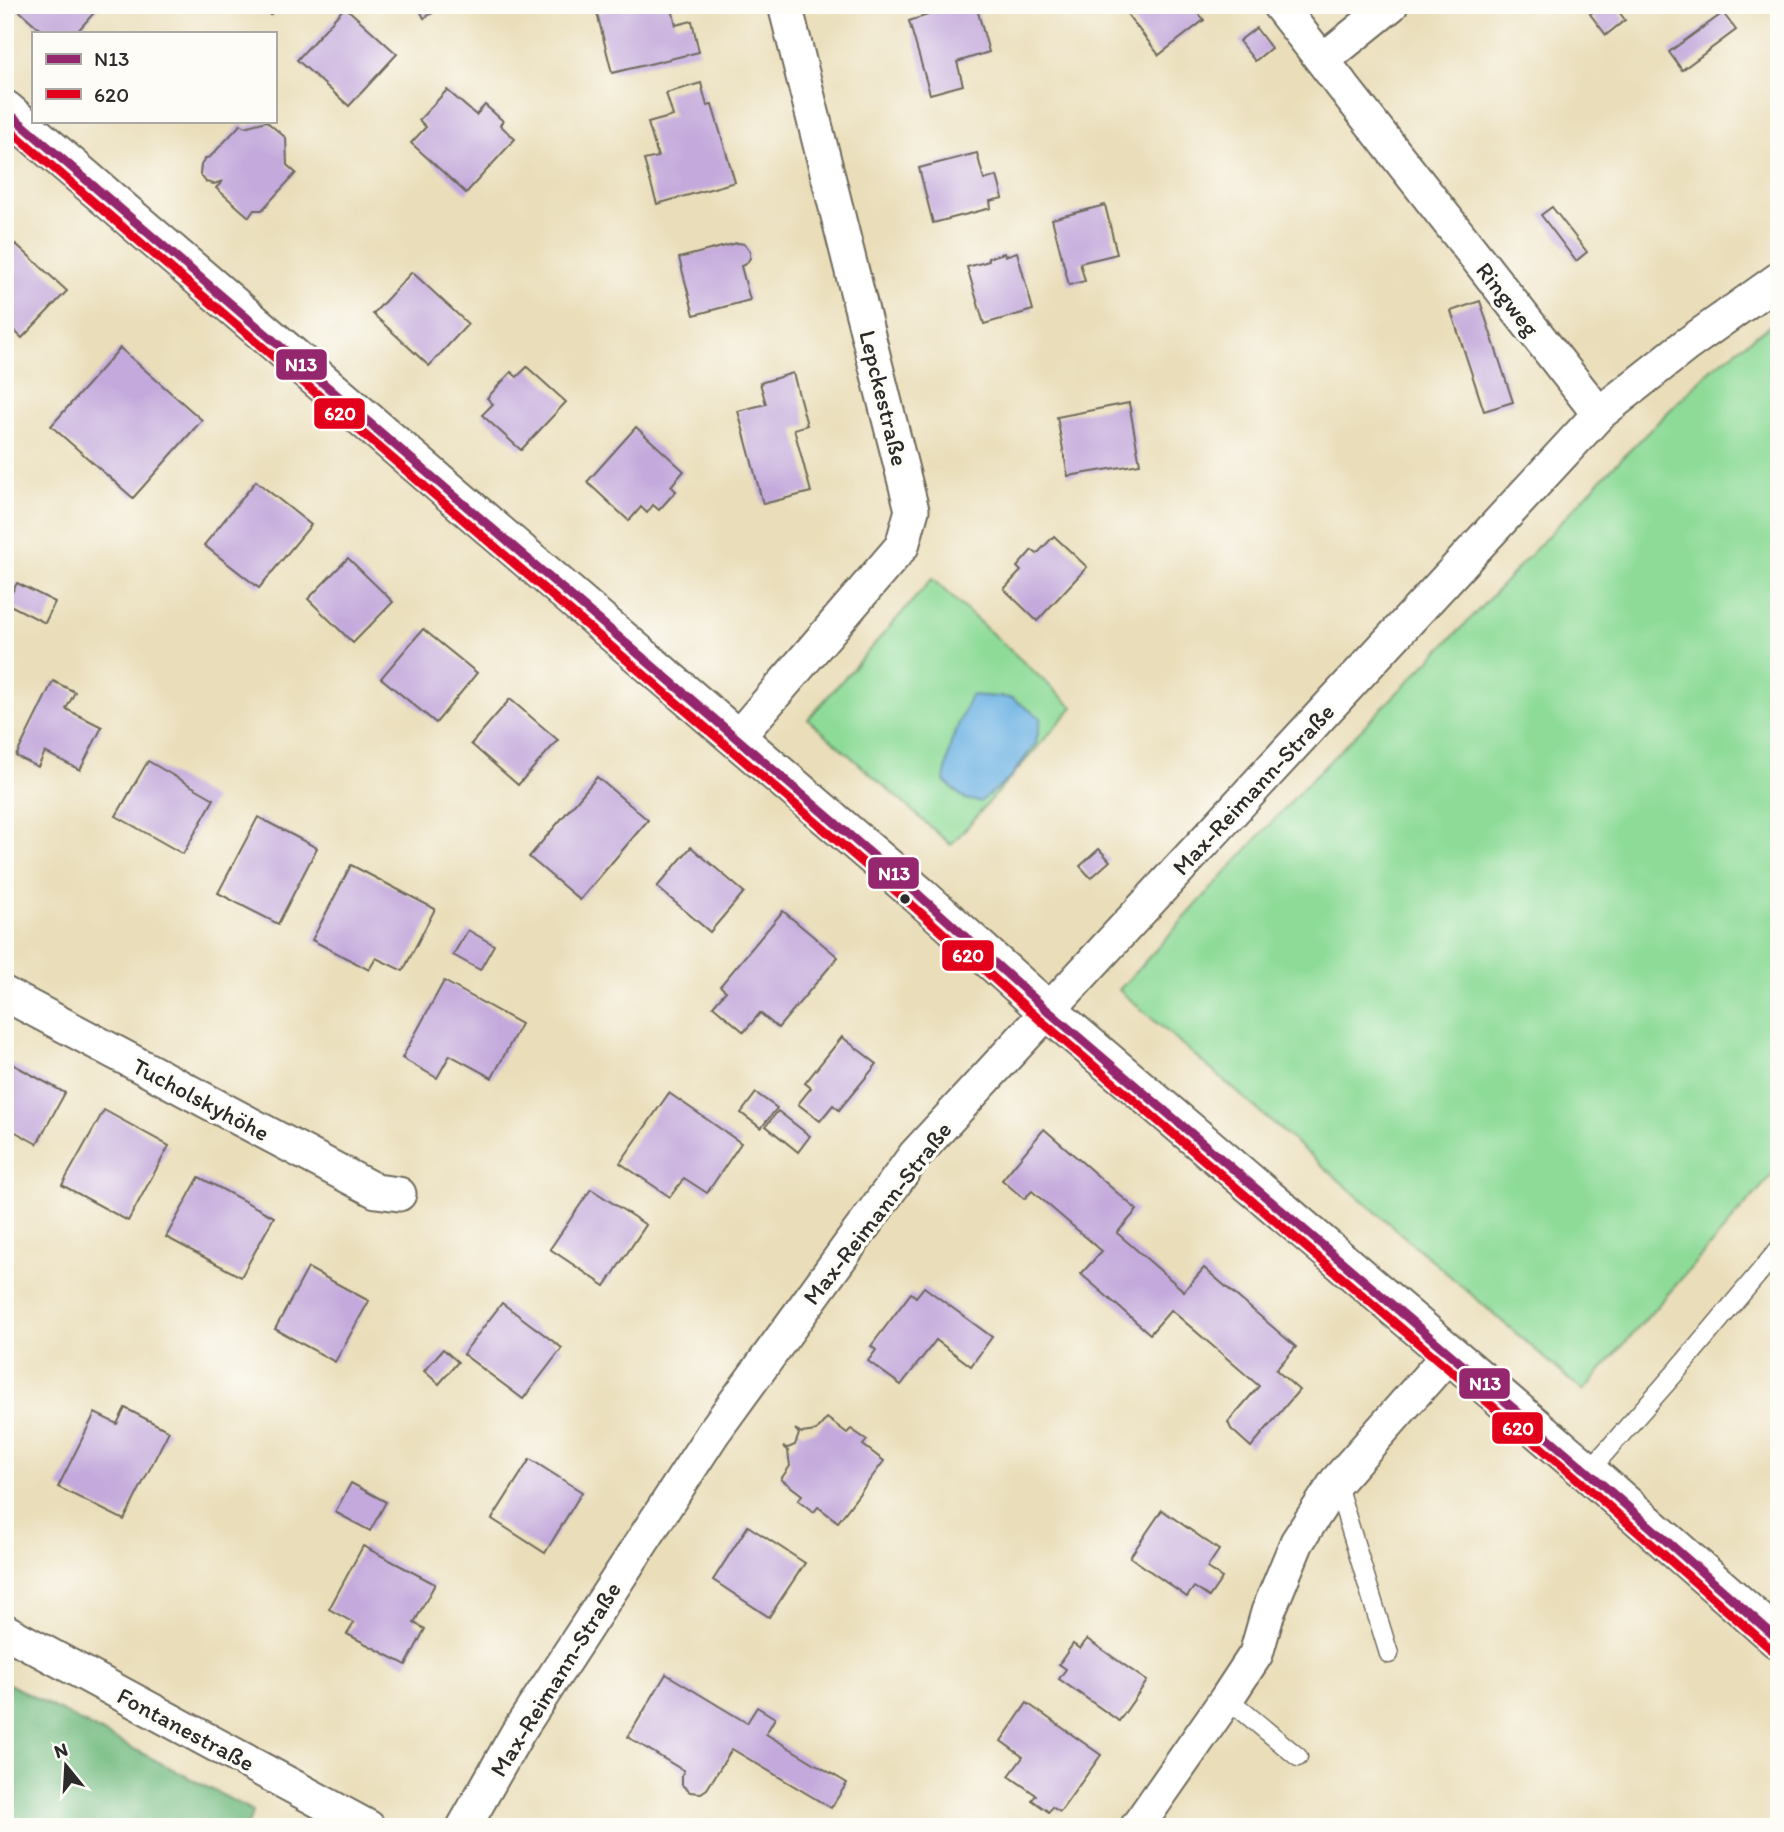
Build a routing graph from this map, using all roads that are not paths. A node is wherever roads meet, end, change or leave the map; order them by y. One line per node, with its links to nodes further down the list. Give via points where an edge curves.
1 (785, 5): 8 (street, Lepckestraße, via 912,510 902,546)
2 (1279, 5): 4 (street, Ringweg)
3 (1391, 5): 4 (street)
4 (1323, 60): 7 (street, Ringweg)
5 (5, 110): 8 (street)
6 (1779, 279): 7 (street)
7 (1599, 414): 10 (street, Max-Reimann-Straße)
8 (737, 738): 10 (street)
9 (5, 994): 11 (street, Tucholskyhöhe, via 365,1186)
10 (1048, 1012): 13 (street); 22 (street, Max-Reimann-Straße, via 915,1155 713,1433 518,1732)
11 (399, 1194)
12 (1779, 1249): 14 (lane)
13 (1449, 1354): 14 (street); 15 (street)
14 (1588, 1472): 17 (street)
15 (1336, 1482): 18 (lane); 19 (street, via 1297,1542 1256,1654)
16 (5, 1631): 21 (street, Fontanestraße)
17 (1779, 1640)
18 (1389, 1654)
19 (1227, 1698): 20 (lane); 23 (street)
20 (1298, 1757)
21 (368, 1827)
22 (464, 1827)
23 (1137, 1827)

